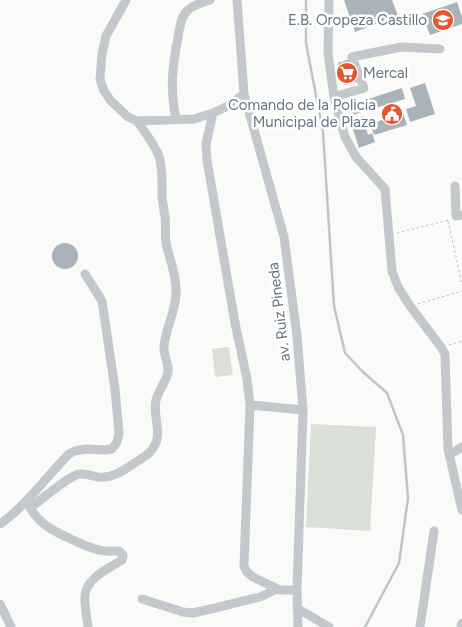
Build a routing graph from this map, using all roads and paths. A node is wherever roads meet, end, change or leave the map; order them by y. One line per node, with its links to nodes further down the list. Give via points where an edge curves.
1 (126, 0): 10 (street, via 106,36 100,79 112,101)
2 (210, 0): 9 (street, via 189,9 181,24 172,78)
3 (237, 0): 6 (street, av. Ruiz Pineda)
4 (330, 0): 7 (street, via 328,53)
5 (440, 49): 7 (street, via 401,47 352,57 364,88)
6 (244, 94): 8 (street); 21 (street, av. Ruiz Pineda, via 284,237)
7 (334, 97): 13 (street, via 344,137 385,189)
8 (213, 113): 9 (street, via 194,119); 20 (street, via 206,144 207,160)
9 (176, 119): 10 (street)
10 (137, 121): 24 (street, via 152,144 162,170 166,244 176,284 164,343 167,376 156,400 158,437 148,454 124,470 112,476 76,475)
11 (455, 186): 12 (street, via 456,216)
12 (462, 214)
13 (390, 235): 15 (path, via 448,221); 17 (street, via 392,271)
14 (85, 274): 24 (street, via 102,301 115,389 117,442 112,449 86,449 69,454)
15 (462, 284)
16 (462, 291): 17 (path)
17 (410, 306): 19 (street)
18 (462, 341): 19 (path)
19 (441, 347): 23 (street)
20 (250, 405): 21 (street); 28 (street, via 244,566 253,577)
21 (303, 410): 29 (street, av. Ruiz Pineda)
22 (462, 447): 23 (street)
23 (449, 455): 25 (street)
24 (29, 505): 26 (street); 35 (street, via 52,531 101,551 123,554 122,560 88,585 85,595)
25 (462, 510)
26 (0, 524)
27 (434, 531): 38 (street)
28 (277, 589): 29 (street); 30 (street, via 260,597 193,613)
29 (297, 590): 32 (street, av. Ruiz Pineda)
30 (142, 599)
31 (0, 604): 34 (street)
32 (297, 608): 36 (street, av. Ruiz Pineda); 37 (street)
33 (462, 623): 39 (street)
34 (11, 627)
35 (88, 627)
36 (298, 627)
37 (329, 627)
38 (420, 627)
39 (461, 627)

